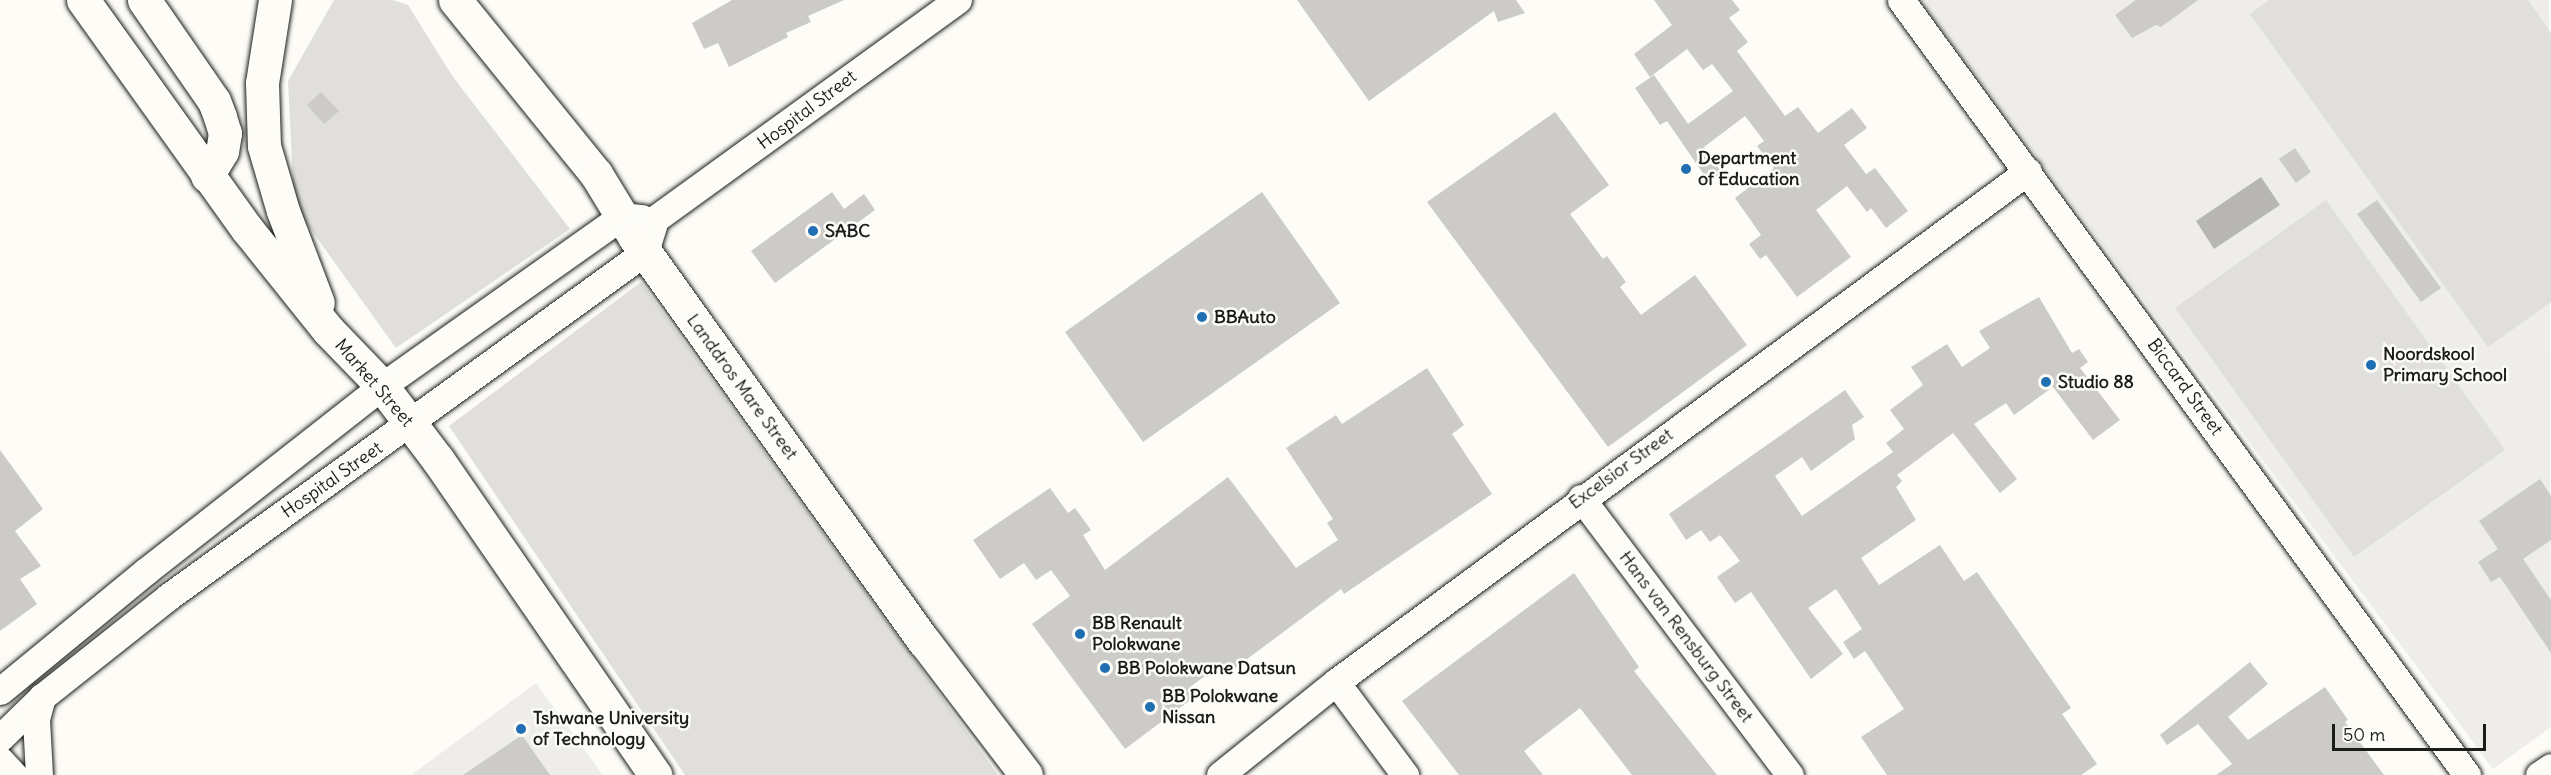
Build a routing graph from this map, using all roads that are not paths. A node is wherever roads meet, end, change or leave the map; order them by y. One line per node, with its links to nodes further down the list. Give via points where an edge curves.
1 (83, 0): 8 (main road, Market Street)
2 (144, 0): 8 (main road, via 214,101 220,117 225,133 222,151)
3 (455, 0): 9 (main road, Landdros Mare Street, via 596,174)
4 (958, 0): 10 (street, Hospital Street)
5 (1901, 0): 7 (street, Biccard Street)
6 (275, 3): 12 (main road, via 262,83 264,146 283,211)
7 (2028, 171): 15 (street, Excelsior Street); 29 (street, Biccard Street)
8 (207, 176): 12 (main road, Market Street)
9 (622, 216): 10 (street); 11 (main road, Landdros Mare Street); 13 (street)
10 (655, 219): 11 (street)
11 (645, 252): 14 (street, Hospital Street); 25 (main road, Landdros Mare Street, via 924,641)
12 (328, 330): 13 (main road, Market Street)
13 (381, 386): 14 (main road, Market Street); 17 (street)
14 (410, 424): 18 (street, Hospital Street, via 168,597); 24 (main road, Market Street)
15 (1581, 498): 16 (street, Excelsior Street); 28 (street, Hans van Rensburg Street)
16 (1336, 682): 26 (street, Excelsior Street); 27 (street)
17 (0, 691)
18 (42, 697): 19 (street, Hospital Street); 23 (street, via 36,719)
19 (0, 738)
20 (0, 760): 22 (street)
21 (2551, 766): 30 (street)
22 (14, 775)
23 (39, 775)
24 (655, 775)
25 (1026, 775)
26 (1220, 775)
27 (1404, 775)
28 (1790, 775)
29 (2467, 775)
30 (2539, 775)

